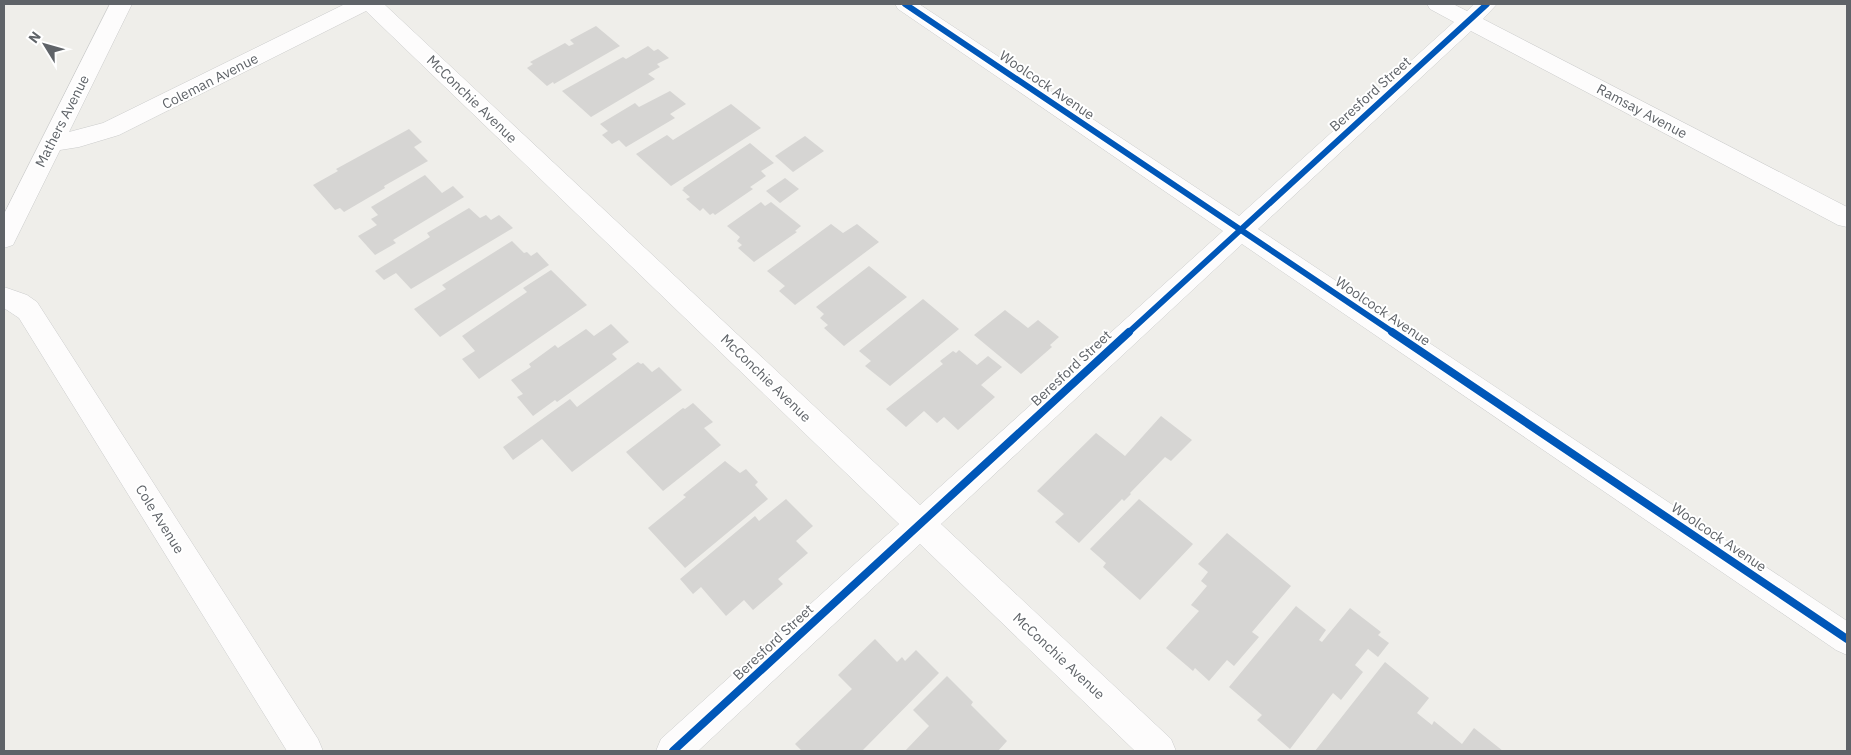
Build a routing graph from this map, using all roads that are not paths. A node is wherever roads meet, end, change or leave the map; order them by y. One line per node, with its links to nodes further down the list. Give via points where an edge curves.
1 (121, 4): 7 (street, Mathers Avenue)
2 (362, 4): 7 (street, Coleman Avenue, via 120,126 79,139)
3 (372, 4): 12 (street, McConchie Avenue)
4 (905, 4): 9 (street, Woolcock Avenue)
5 (1437, 4): 6 (street, Ramsay Avenue)
6 (1478, 12): 8 (street, Ramsay Avenue); 9 (street, Beresford Street)
7 (51, 142): 10 (street, Mathers Avenue)
8 (1847, 218)
9 (1240, 230): 12 (street, Beresford Street); 13 (street, Woolcock Avenue)
10 (4, 238)
11 (4, 297): 14 (street, Cole Avenue, via 28,310)
12 (920, 524): 15 (street, Beresford Street); 16 (street, McConchie Avenue)
13 (1847, 639)
14 (306, 751)
15 (673, 751)
16 (1160, 751)

